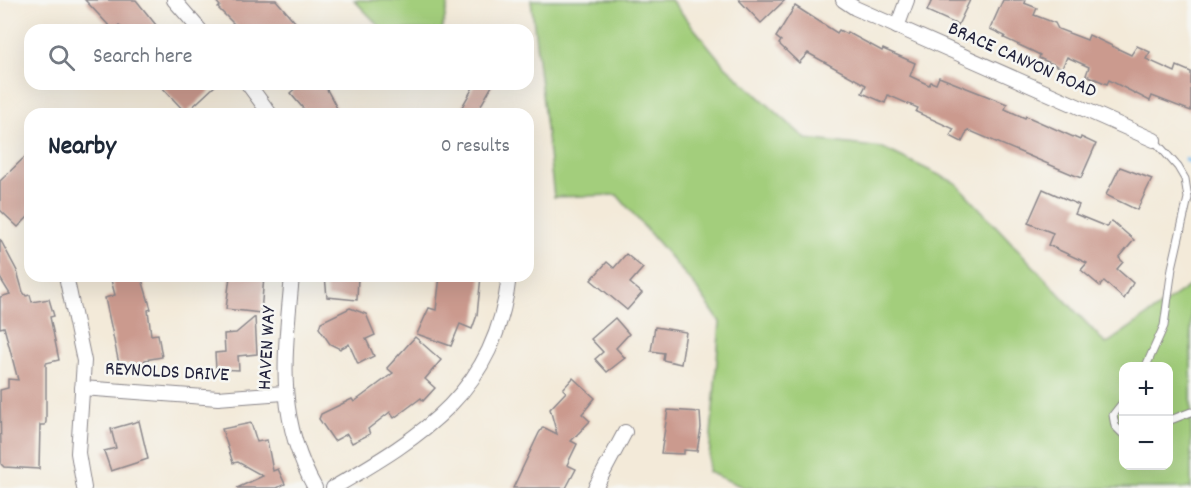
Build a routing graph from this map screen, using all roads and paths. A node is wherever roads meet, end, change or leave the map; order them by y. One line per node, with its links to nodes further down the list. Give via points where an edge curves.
1 (174, 0): 4 (street)
2 (843, 0): 5 (street, BRACE CANYON ROAD)
3 (907, 0): 5 (street)
4 (195, 24)
5 (897, 27): 8 (street, BRACE CANYON ROAD)
6 (252, 90): 7 (street)
7 (266, 108)
8 (1154, 140): 12 (lane, via 1178,167 1188,198 1164,326)
9 (67, 282): 13 (street, via 84,361)
10 (292, 282): 14 (street, HAVEN WAY)
11 (509, 282): 22 (street, via 493,341 455,402 410,442)
12 (1148, 362)
13 (82, 388): 14 (street, REYNOLDS DRIVE, via 218,398); 20 (street, via 78,453)
14 (284, 393): 21 (street, HAVEN WAY, via 297,450)
15 (1119, 407): 18 (lane, via 1113,415)
16 (1191, 412): 17 (lane)
17 (1173, 419)
18 (1119, 430)
19 (625, 432): 23 (street)
20 (84, 488)
21 (315, 488)
22 (333, 488)
23 (595, 488)

